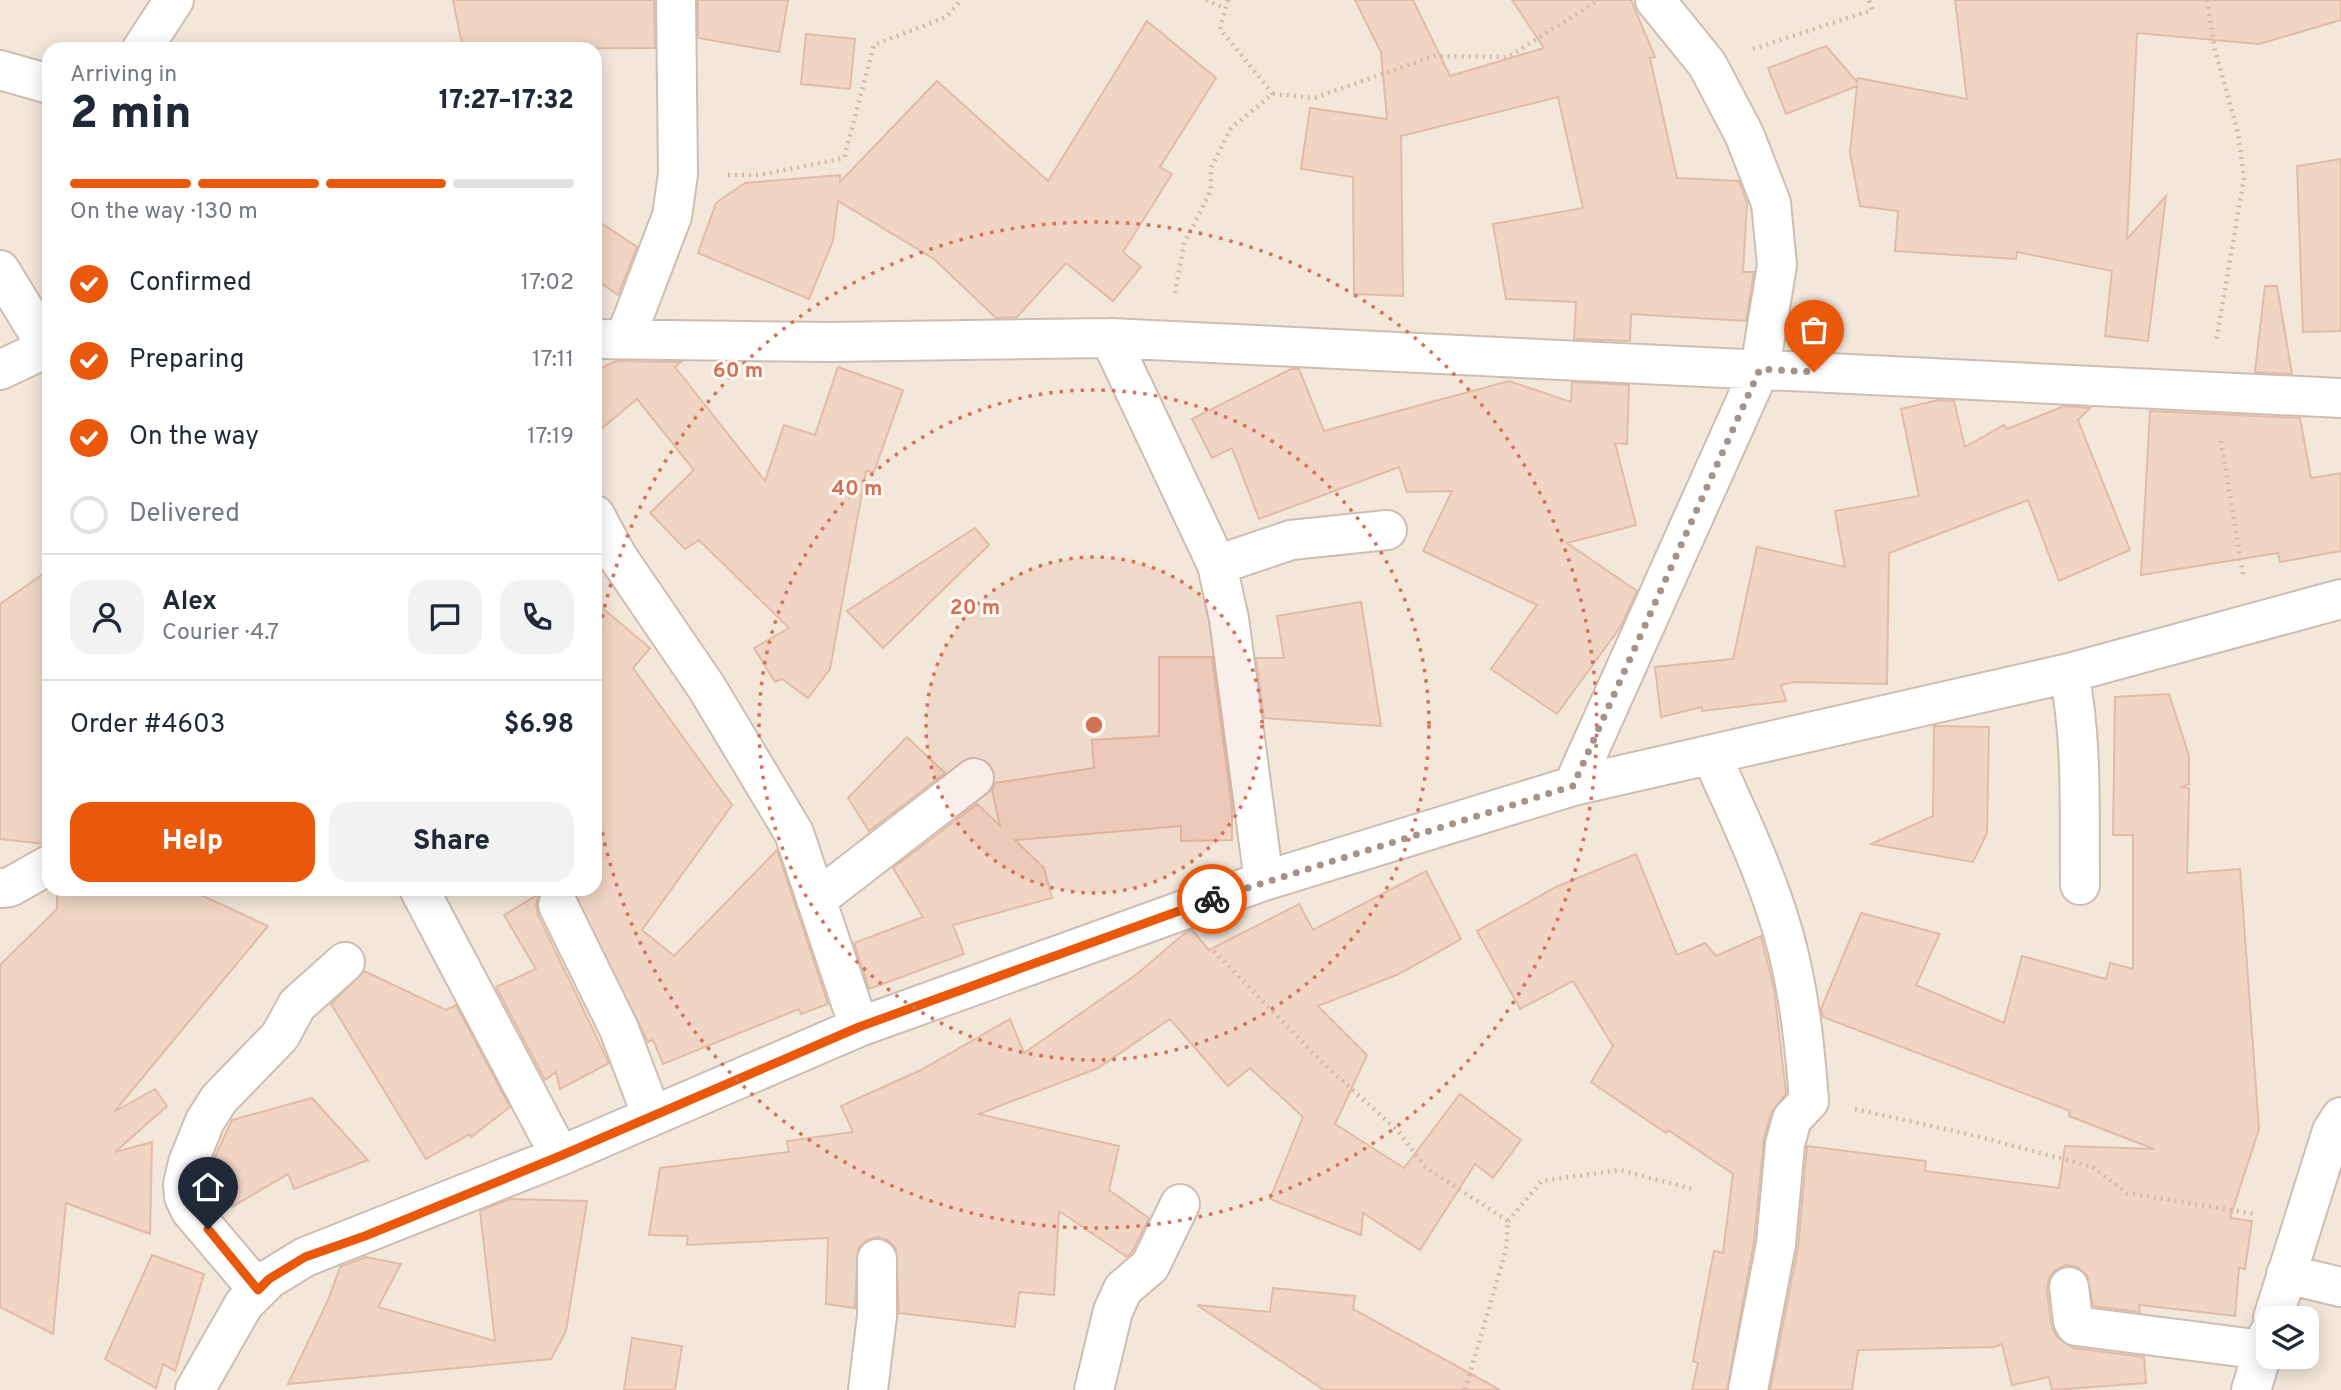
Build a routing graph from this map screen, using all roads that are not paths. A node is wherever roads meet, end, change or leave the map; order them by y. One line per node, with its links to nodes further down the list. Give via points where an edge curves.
1 (174, 0): 4 (street)
2 (676, 0): 10 (street, via 678,174 672,216)
3 (1655, 0): 12 (street, via 1707,64 1744,134 1771,203 1777,265)
4 (147, 42)
5 (0, 70): 6 (street)
6 (42, 82)
7 (0, 270): 8 (street)
8 (42, 337)
9 (1110, 338): 10 (street); 12 (street); 17 (street)
10 (610, 339)
11 (42, 350): 13 (street)
12 (1760, 369): 14 (street); 22 (street)
13 (0, 370)
14 (2341, 398)
15 (602, 528): 28 (street, via 707,688 794,833)
16 (1387, 530): 17 (street, via 1291,541)
17 (1217, 565): 24 (street)
18 (2341, 599): 19 (street)
19 (2069, 673): 20 (street); 25 (street, via 2079,754)
20 (1712, 757): 22 (street); 47 (street, via 1759,861 1787,946 1804,1036 1810,1101 1792,1119 1786,1144 1776,1244)
21 (974, 778): 28 (street)
22 (1573, 786): 24 (street)
23 (42, 869): 26 (street)
24 (1264, 881): 31 (street)
25 (2080, 884)
26 (0, 888)
27 (423, 896): 34 (street)
28 (816, 900): 31 (street)
29 (558, 905): 32 (street, via 619,1029)
30 (345, 962): 40 (street, via 297,1005 280,1036 219,1098 188,1163 184,1196 191,1211)
31 (859, 1027): 32 (street)
32 (652, 1116): 34 (street)
33 (2341, 1117): 37 (street, via 2332,1131)
34 (560, 1156): 40 (street, via 305,1257)
35 (1180, 1204): 46 (street, via 1150,1266 1123,1289)
36 (877, 1259): 45 (street, via 877,1316)
37 (2287, 1274): 39 (street); 41 (street)
38 (2069, 1287): 42 (street, via 2077,1326)
39 (2341, 1287)
40 (258, 1290): 44 (street, via 244,1304)
41 (2277, 1306)
42 (2256, 1333)
43 (2257, 1369): 48 (street)
44 (195, 1390)
45 (868, 1390)
46 (1094, 1390)
47 (1748, 1390)
48 (2251, 1390)

